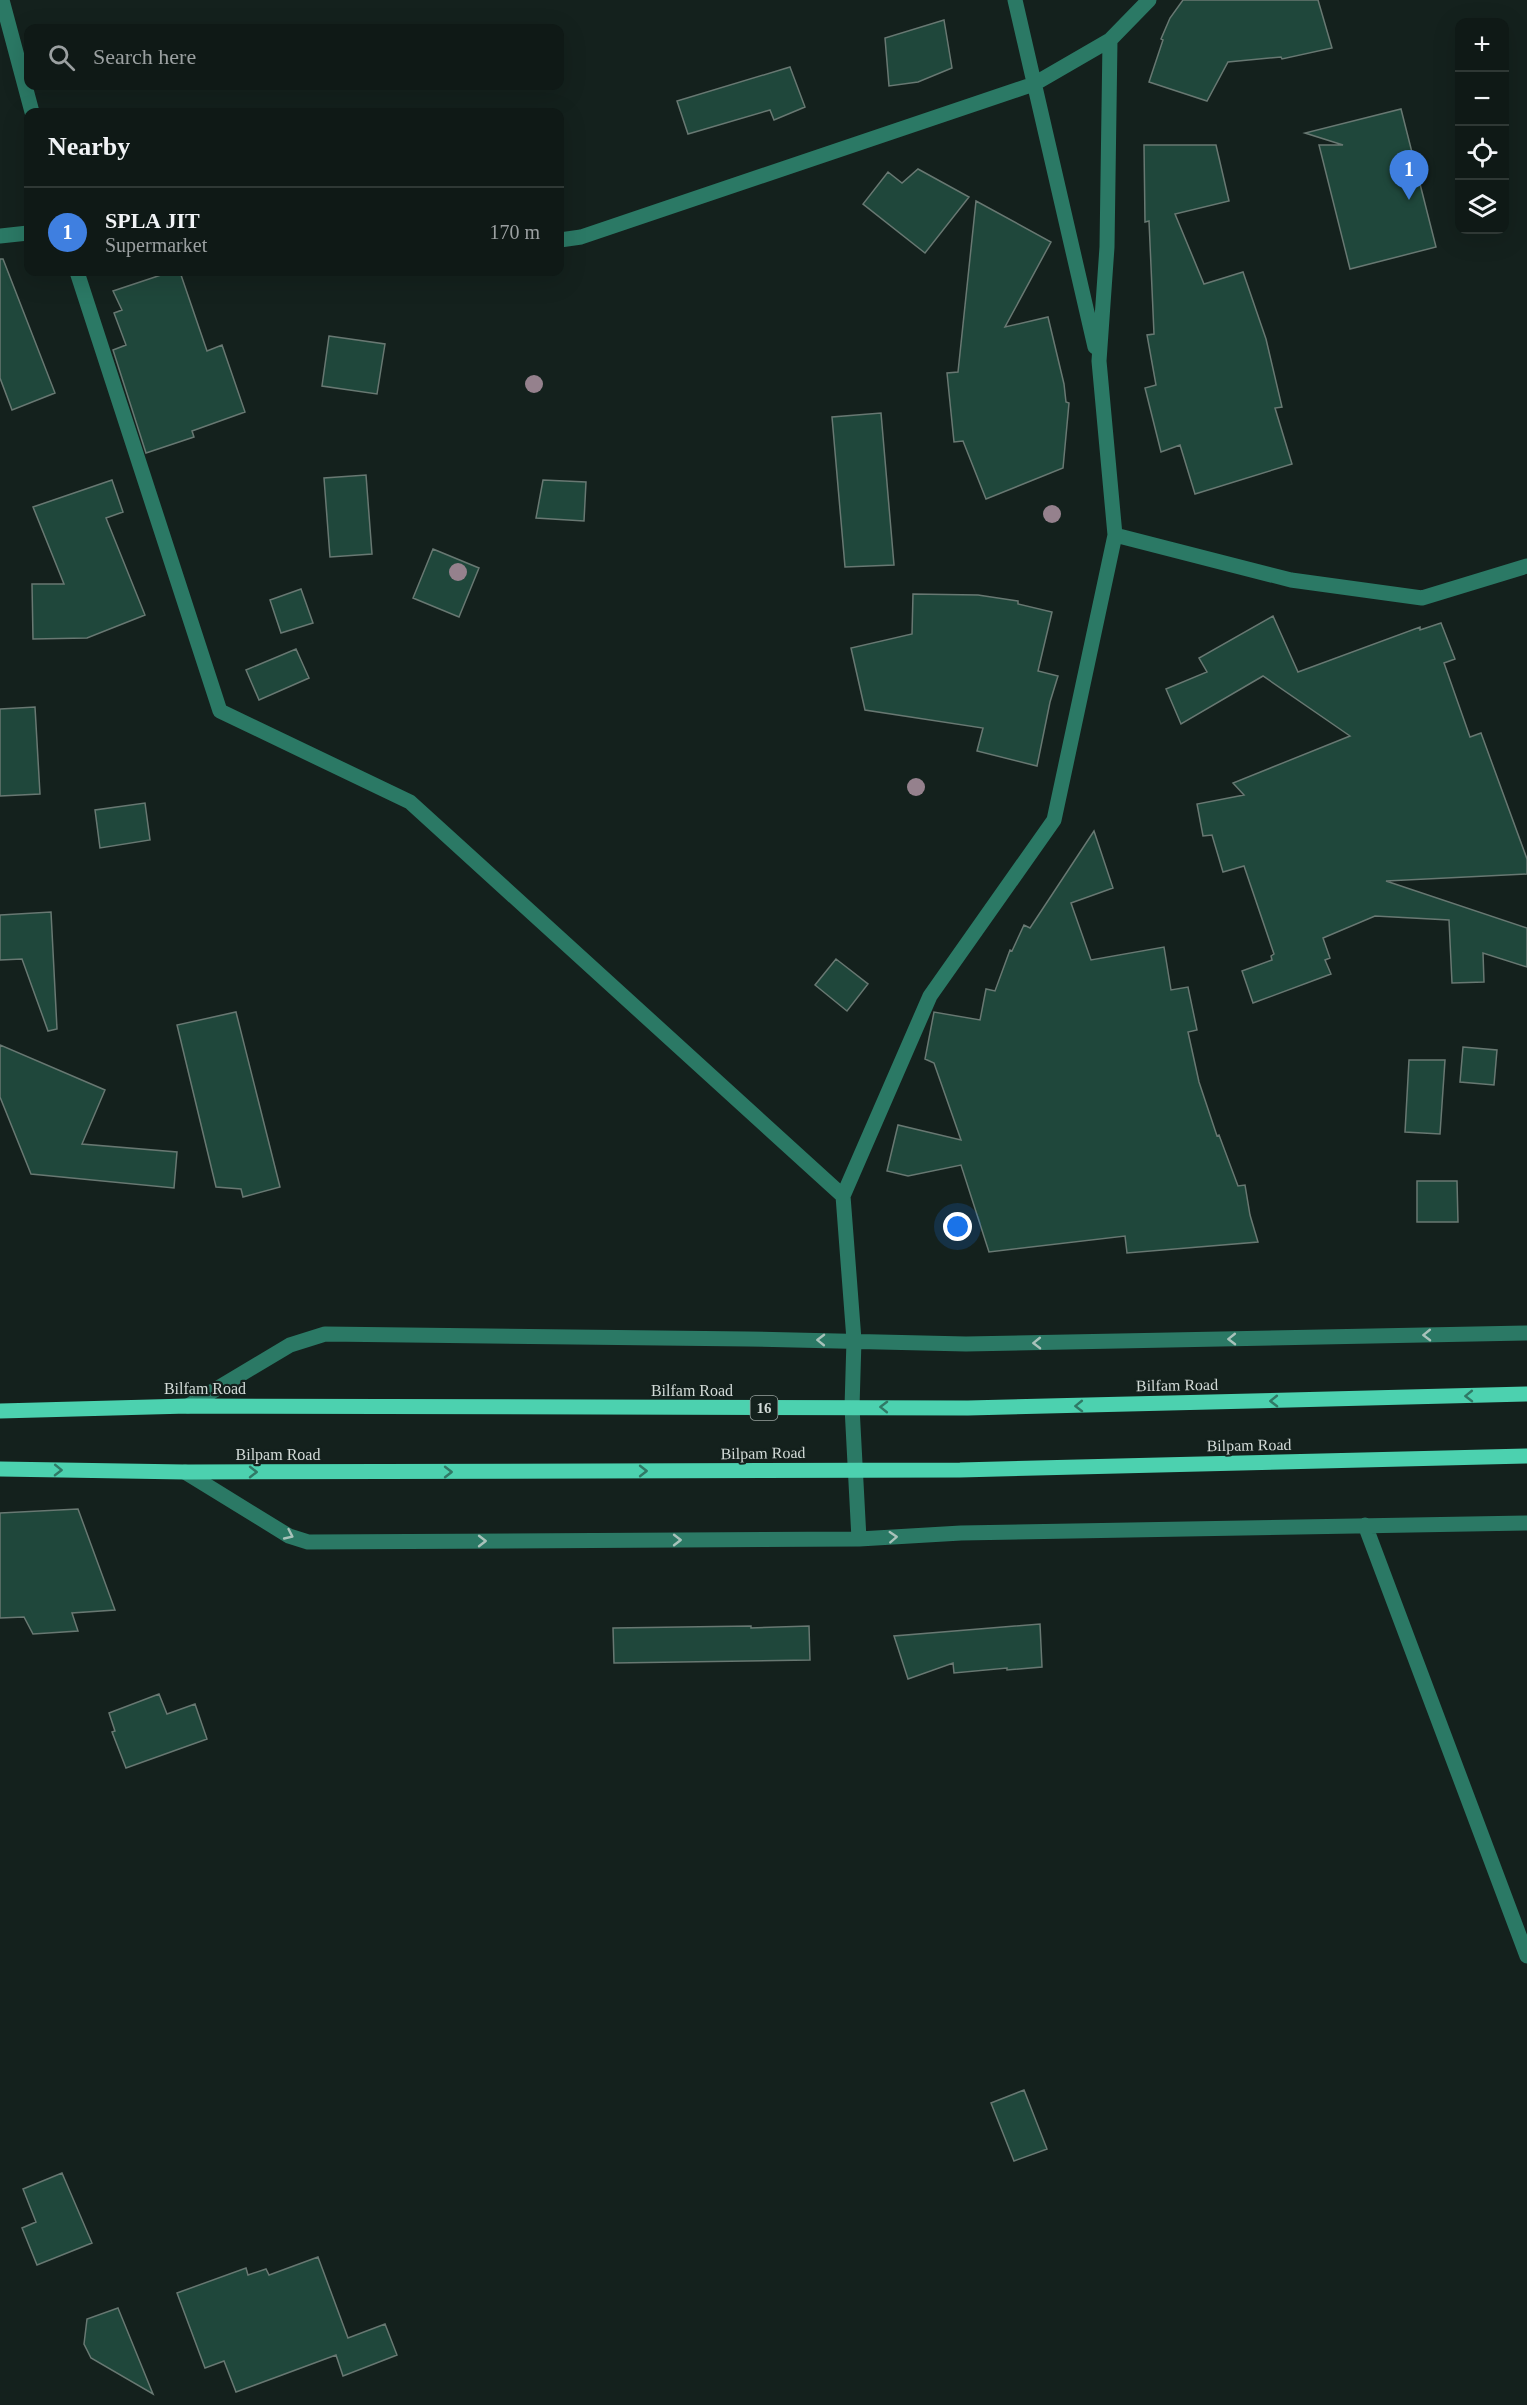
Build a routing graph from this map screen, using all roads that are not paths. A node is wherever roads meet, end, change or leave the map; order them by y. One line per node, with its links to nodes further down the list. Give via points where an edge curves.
1 (2, 0): 5 (street)
2 (1015, 0): 6 (street)
3 (1149, 0): 4 (street)
4 (1110, 40): 6 (street); 13 (street, via 1107,247)
5 (24, 82)
6 (1034, 84): 11 (street, via 581,237); 13 (street)
7 (26, 90): 8 (street)
8 (31, 108)
9 (24, 233): 10 (street)
10 (0, 236)
11 (564, 239)
12 (78, 276): 16 (street, via 220,711 410,802)
13 (1098, 361): 14 (street)
14 (1115, 535): 15 (street, via 1291,580 1422,598); 16 (street, via 1054,820 930,996)
15 (1527, 566)
16 (843, 1196): 18 (street)
17 (1527, 1333): 18 (street, one-way to 18, via 966,1344)
18 (854, 1340): 20 (street, one-way to 20, via 325,1334 290,1345); 21 (street)
19 (1527, 1394): 21 (main road, Bilfam Road / 16, one-way to 21, via 968,1408)
20 (188, 1406): 21 (main road, Bilfam Road / 16); 22 (main road, Bilfam Road / 16)
21 (852, 1407): 25 (street)
22 (0, 1411)
23 (1527, 1456): 25 (main road, Bilpam Road)
24 (0, 1469): 26 (main road, Bilpam Road, one-way to 26)
25 (854, 1470): 26 (main road, Bilpam Road, one-way to 25); 29 (street)
26 (185, 1472): 29 (street, one-way to 29, via 289,1536 308,1542)
27 (1527, 1522): 28 (street)
28 (1365, 1525): 29 (street, one-way to 28, via 962,1533); 30 (street)
29 (859, 1539)
30 (1527, 1956)

